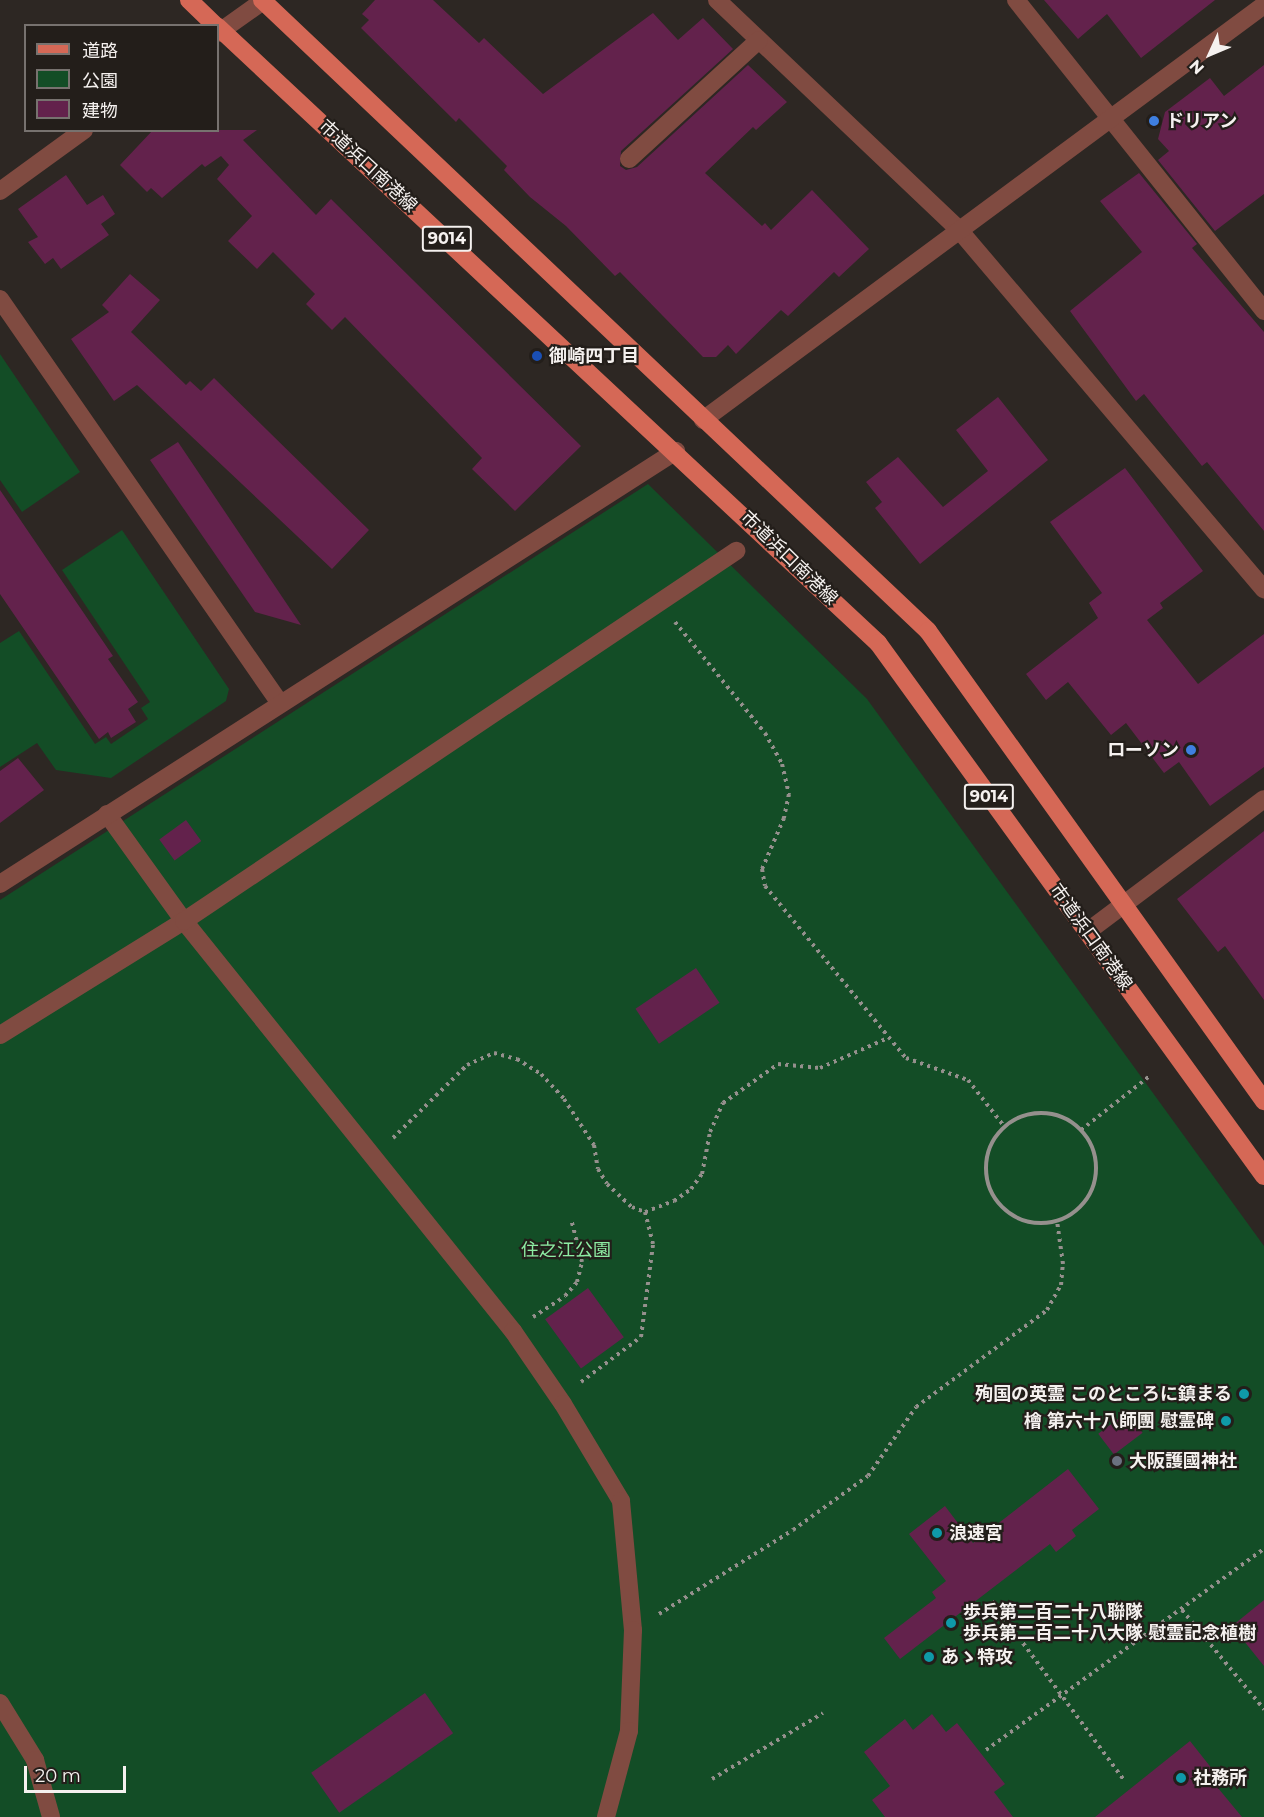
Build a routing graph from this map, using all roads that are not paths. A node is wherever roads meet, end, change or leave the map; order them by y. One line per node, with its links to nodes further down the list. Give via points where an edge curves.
1 (189, 0): 6 (main road, 市道浜口南港線 / 9014)
2 (263, 0): 7 (street); 17 (main road, 9014)
3 (717, 0): 9 (street)
4 (1016, 0): 10 (street)
5 (1264, 5): 10 (street)
6 (213, 24)
7 (219, 28)
8 (219, 30): 18 (main road, 市道浜口南港線 / 9014)
9 (759, 40): 12 (street); 14 (street)
10 (1109, 118): 14 (street); 16 (street)
11 (81, 132): 13 (street)
12 (629, 159)
13 (0, 191)
14 (960, 231): 17 (street); 20 (street)
15 (0, 299): 21 (street)
16 (1264, 310)
17 (703, 420): 25 (main road, 9014, via 928,631)
18 (676, 451): 21 (street); 27 (main road, 市道浜口南港線 / 9014, via 878,643)
19 (736, 551): 26 (street)
20 (1264, 591)
21 (280, 703): 23 (street)
22 (1264, 799): 25 (street)
23 (107, 814): 24 (street); 26 (street)
24 (0, 884)
25 (1122, 905): 27 (street); 29 (main road, 9014)
26 (184, 921): 28 (street); 33 (street, via 513,1331 563,1404 621,1501 633,1630 630,1731)
27 (1087, 932): 30 (main road, 市道浜口南港線 / 9014)
28 (0, 1035)
29 (1264, 1101)
30 (1264, 1176)
31 (0, 1703): 32 (street, via 35,1760)
32 (51, 1817)
33 (606, 1817)

